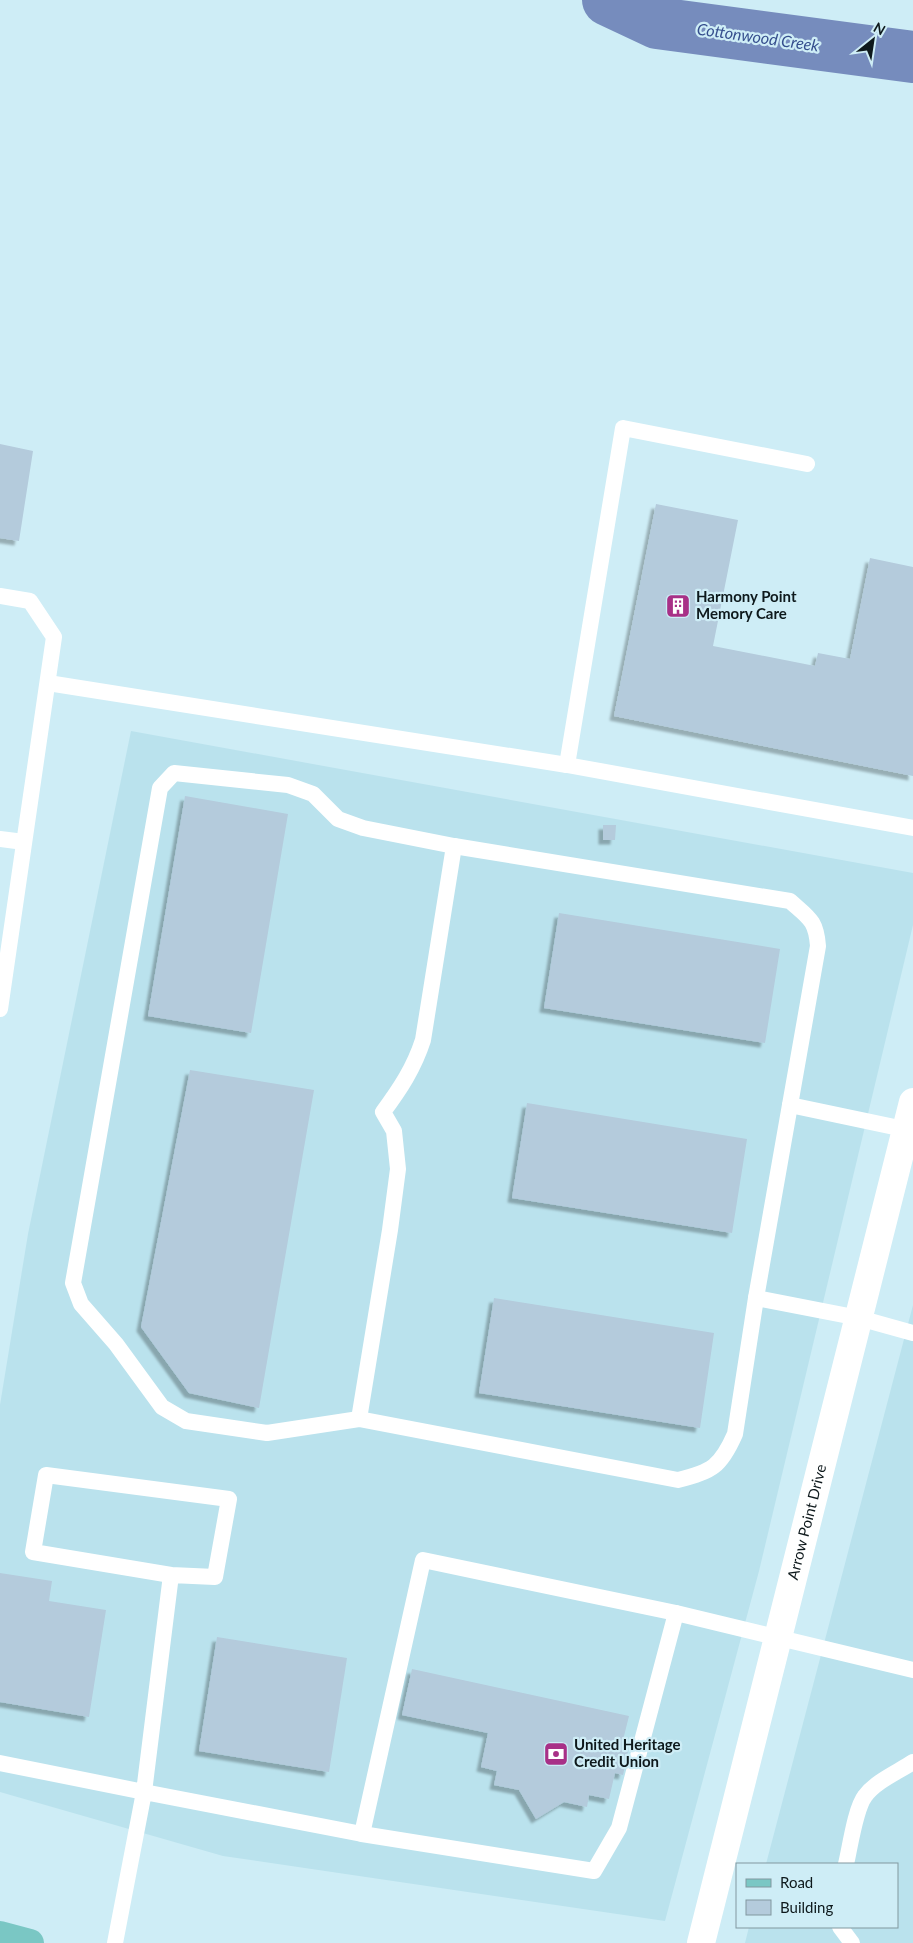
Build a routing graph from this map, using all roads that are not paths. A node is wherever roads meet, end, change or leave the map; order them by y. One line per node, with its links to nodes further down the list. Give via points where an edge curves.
1 (807, 464): 4 (lane, via 623,428)
2 (0, 596): 3 (lane, via 30,601 54,637)
3 (48, 683): 4 (lane); 7 (lane)
4 (567, 765): 5 (lane)
5 (913, 828)
6 (0, 839): 7 (lane)
7 (24, 842): 9 (lane)
8 (454, 846): 11 (lane, via 790,901 817,929 818,946); 16 (lane, via 423,1040 403,1086 383,1112 394,1131 398,1169); 16 (lane, via 363,828 338,819 313,794 288,785 174,773 160,788 75,1273 74,1283 82,1304 162,1407 186,1420 267,1432)
9 (0, 1009)
10 (913, 1102): 12 (street, Arrow Point Drive)
11 (790, 1105): 12 (lane); 13 (lane)
12 (910, 1131): 14 (street, Arrow Point Drive)
13 (756, 1298): 14 (lane); 16 (lane, via 734,1434 726,1454 715,1467 695,1476 678,1480)
14 (859, 1318): 15 (lane); 19 (street, Arrow Point Drive)
15 (913, 1333)
16 (359, 1419)
17 (171, 1574): 17 (lane, via 33,1552 46,1475 229,1499 215,1577); 23 (lane)
18 (676, 1613): 19 (lane); 24 (lane, via 619,1828 594,1870); 24 (lane, via 423,1560)
19 (778, 1636): 20 (lane); 30 (street, Arrow Point Drive)
20 (913, 1670)
21 (913, 1762): 25 (lane, via 865,1796)
22 (0, 1763): 23 (lane)
23 (144, 1792): 24 (lane); 29 (lane)
24 (362, 1834)
25 (846, 1863)
26 (841, 1928): 31 (lane)
27 (0, 1935): 28 (main road)
28 (30, 1943)
29 (115, 1943)
30 (701, 1943)
31 (852, 1943)

